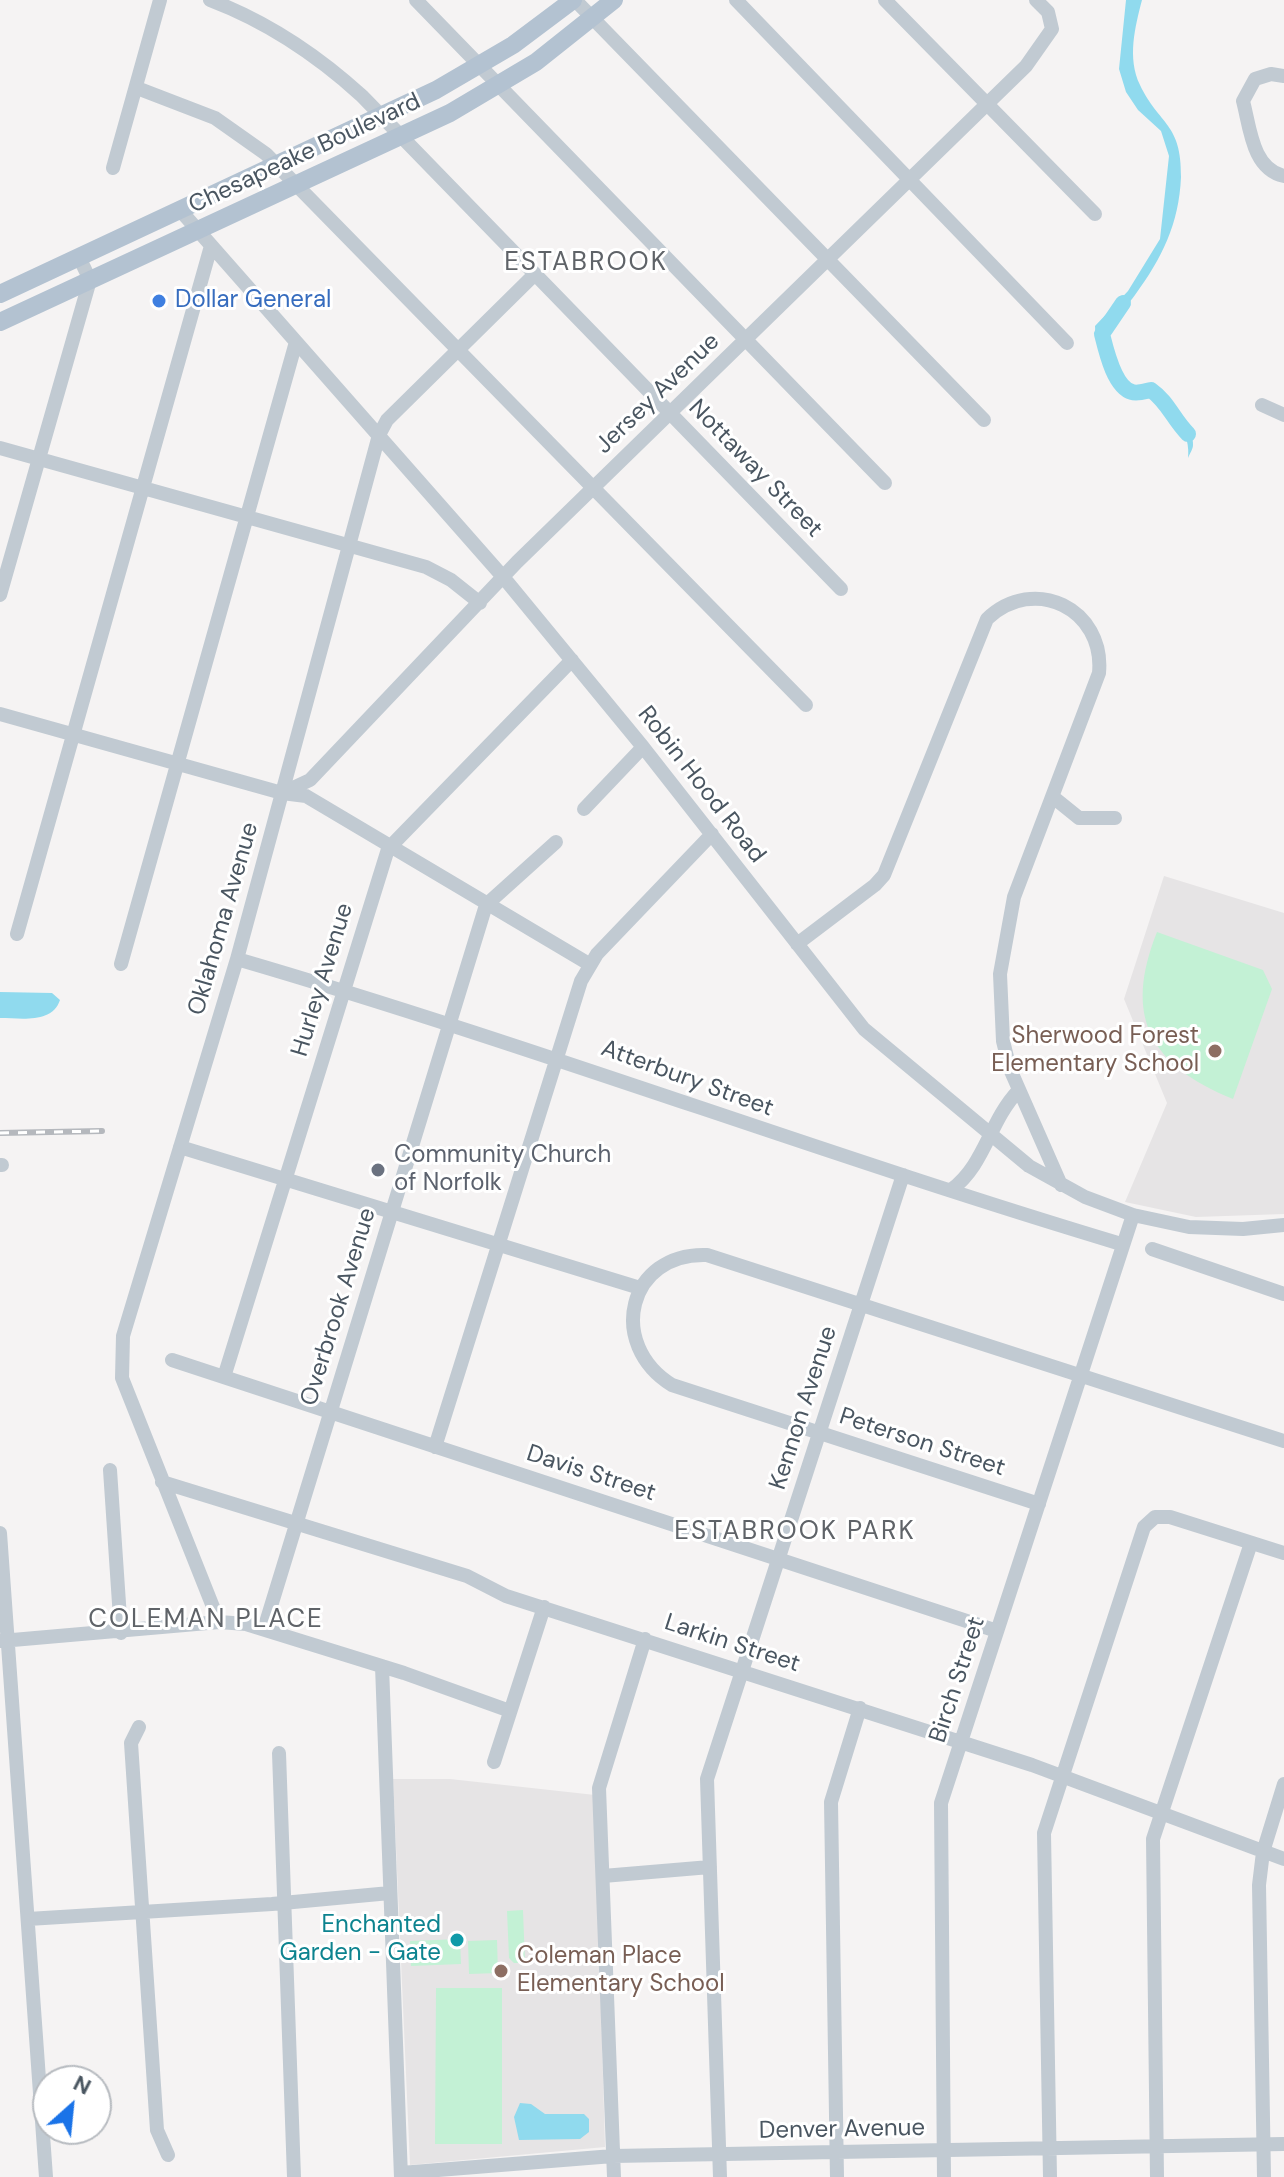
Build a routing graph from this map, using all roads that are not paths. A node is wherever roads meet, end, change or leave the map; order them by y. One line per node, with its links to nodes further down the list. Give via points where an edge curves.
1 (160, 0): 13 (street)
2 (210, 0): 15 (street, Nottaway Street, via 259,21 313,55)
3 (416, 0): 10 (street)
4 (574, 0): 9 (street); 10 (main road, Chesapeake Boulevard)
5 (614, 0): 9 (main road, Chesapeake Boulevard)
6 (736, 0): 20 (street)
7 (885, 0): 14 (street)
8 (1036, 0): 14 (street, Jersey Avenue, via 1051,17 1049,37)
9 (591, 20): 12 (main road, Chesapeake Boulevard); 27 (street)
10 (481, 66): 12 (street); 15 (main road, Chesapeake Boulevard)
11 (1284, 76): 19 (street, via 1255,79 1243,101 1261,161)
12 (500, 85): 16 (main road, Chesapeake Boulevard); 32 (street)
13 (137, 88): 17 (street, via 215,118); 18 (street)
14 (987, 105): 20 (street, Jersey Avenue); 23 (street)
15 (382, 116): 16 (street, Nottaway Street); 17 (main road, Chesapeake Boulevard)
16 (402, 136): 21 (main road, Chesapeake Boulevard); 28 (street, Nottaway Street)
17 (278, 165): 21 (street); 22 (main road, Chesapeake Boulevard)
18 (113, 168)
19 (1284, 176)
20 (911, 179): 27 (street, Jersey Avenue); 34 (street)
21 (297, 184): 24 (main road, Chesapeake Boulevard); 35 (street)
22 (180, 210): 24 (street, Robin Hood Road); 26 (main road, Chesapeake Boulevard)
23 (1095, 214)
24 (197, 230): 25 (street, Robin Hood Road); 29 (main road, Chesapeake Boulevard)
25 (211, 246): 33 (street, Robin Hood Road); 44 (street)
26 (79, 257): 29 (street); 30 (main road, Chesapeake Boulevard)
27 (829, 260): 32 (street, Jersey Avenue); 39 (street)
28 (535, 274): 35 (street, Oklahoma Avenue); 37 (street, Nottaway Street)
29 (90, 280): 31 (main road, Chesapeake Boulevard); 42 (street)
30 (0, 294)
31 (0, 322)
32 (747, 339): 37 (street, Jersey Avenue); 43 (street)
33 (296, 342): 40 (street, Robin Hood Road); 46 (street)
34 (1067, 343)
35 (458, 349): 40 (street, Oklahoma Avenue, via 387,420); 45 (street)
36 (1262, 405): 38 (street)
37 (670, 413): 45 (street, Jersey Avenue); 49 (street, Nottaway Street)
38 (1284, 415)
39 (984, 420)
40 (379, 435): 47 (street, Oklahoma Avenue); 48 (street, Robin Hood Road)
41 (0, 448): 42 (street)
42 (38, 459): 44 (street); 50 (street)
43 (885, 483)
44 (143, 488): 46 (street); 55 (street)
45 (593, 488): 48 (street, Jersey Avenue); 53 (street)
46 (247, 517): 47 (street); 57 (street)
47 (349, 545): 51 (street, via 426,567); 58 (street, Oklahoma Avenue)
48 (504, 578): 51 (street, Jersey Avenue); 52 (street, Robin Hood Road)
49 (841, 589)
50 (0, 595)
51 (480, 603): 58 (street, Jersey Avenue, via 310,780)
52 (572, 660): 56 (street, Robin Hood Road); 64 (street, Hurley Avenue)
53 (806, 705)
54 (0, 714): 55 (street)
55 (74, 735): 57 (street); 66 (street)
56 (643, 747): 60 (street); 62 (street, Robin Hood Road)
57 (177, 765): 58 (street); 69 (street)
58 (282, 793): 64 (street, via 317,801); 68 (street, Oklahoma Avenue)
59 (1053, 797): 61 (street, via 1079,818); 67 (street, via 1099,673 1099,650 1091,627 1074,610 1051,599 1023,598 996,611 981,626 884,875); 74 (street, via 1014,897 1002,947 1003,1041)
60 (584, 809)
61 (1115, 818)
62 (712, 834): 67 (street, Robin Hood Road); 70 (street)
63 (556, 842): 65 (street)
64 (391, 845): 65 (street); 71 (street, Hurley Avenue)
65 (488, 903): 70 (street); 72 (street, Overbrook Avenue)
66 (17, 934)
67 (797, 944): 75 (street, Robin Hood Road, via 864,1029)
68 (237, 959): 71 (street, Atterbury Street); 76 (street, Oklahoma Avenue)
69 (121, 964)
70 (589, 964): 73 (street)
71 (343, 990): 72 (street, Atterbury Street); 78 (street, Hurley Avenue)
72 (449, 1024): 73 (street, Atterbury Street); 81 (street, Overbrook Avenue)
73 (556, 1057): 77 (street, Atterbury Street); 84 (street)
74 (1018, 1091): 75 (street, via 1001,1109); 79 (street)
75 (989, 1134): 79 (street, Robin Hood Road); 80 (street, via 977,1165)
76 (180, 1147): 78 (street); 98 (street, Oklahoma Avenue, via 121,1350 122,1378)
77 (903, 1175): 80 (street, Atterbury Street); 89 (street, Kennon Avenue)
78 (286, 1179): 81 (street); 92 (street, Hurley Avenue)
79 (1061, 1185): 82 (street, Robin Hood Road)
80 (951, 1190): 85 (street, Atterbury Street)
81 (391, 1211): 84 (street); 93 (street, Overbrook Avenue)
82 (1133, 1215): 83 (street, Robin Hood Road, via 1216,1229); 85 (street, Birch Street)
83 (1284, 1225)
84 (498, 1244): 87 (street); 96 (street)
85 (1121, 1244): 91 (street, Birch Street)
86 (1152, 1249): 88 (street)
87 (640, 1288): 89 (street, via 676,1259 707,1255); 94 (street, Peterson Street, via 634,1334 643,1358 661,1378)
88 (1284, 1294)
89 (861, 1303): 91 (street); 94 (street, Kennon Avenue)
90 (172, 1360): 92 (street, Davis Street)
91 (1080, 1375): 95 (street); 99 (street, Birch Street)
92 (224, 1377): 93 (street, Davis Street)
93 (330, 1413): 96 (street, Davis Street); 100 (street, Overbrook Avenue)
94 (818, 1433): 99 (street, Peterson Street); 104 (street, Kennon Avenue)
95 (1284, 1441)
96 (435, 1447): 104 (street, Davis Street)
97 (110, 1470): 109 (street)
98 (162, 1482): 100 (street, Larkin Street); 106 (street, Oklahoma Avenue)
99 (1039, 1504): 108 (street, Birch Street)
100 (296, 1522): 105 (street, Larkin Street, via 467,1576); 107 (street, Overbrook Avenue)
101 (0, 1533): 111 (street)
102 (1251, 1543): 103 (street); 120 (street, via 1163,1516 1144,1527); 122 (street)
103 (1284, 1553)
104 (778, 1558): 108 (street, Davis Street); 113 (street, Kennon Avenue)
105 (544, 1607): 110 (street, Larkin Street); 115 (street)
106 (219, 1622): 107 (street); 109 (street)
107 (264, 1629): 112 (street)
108 (997, 1631): 117 (street, Birch Street)
109 (121, 1633): 111 (street)
110 (645, 1639): 113 (street, Larkin Street); 126 (street, via 601,1775)
111 (4, 1641): 130 (street)
112 (382, 1666): 115 (street); 127 (street)
113 (741, 1670): 114 (street, Larkin Street); 125 (street, Kennon Avenue, via 707,1779)
114 (860, 1708): 117 (street, Larkin Street); 136 (street, via 831,1802)
115 (510, 1711): 119 (street)
116 (139, 1727): 129 (street, via 131,1743)
117 (961, 1741): 120 (street, Larkin Street); 135 (street, Birch Street, via 939,1816)
118 (279, 1753): 128 (street)
119 (494, 1762)
120 (1062, 1775): 122 (street, Larkin Street); 133 (street, via 1044,1833)
121 (1284, 1784): 123 (street)
122 (1161, 1815): 123 (street, Larkin Street); 134 (street, via 1152,1851)
123 (1263, 1852): 124 (street, Larkin Street); 131 (street)
124 (1284, 1859)
125 (710, 1867): 126 (street); 137 (street, Kennon Avenue)
126 (603, 1876): 139 (street)
127 (390, 1893): 128 (street); 141 (street)
128 (284, 1903): 129 (street); 143 (street)
129 (142, 1911): 130 (street); 138 (street, via 157,2130)
130 (28, 1919): 142 (street)
131 (1263, 2144): 132 (street, Denver Avenue); 134 (street, Denver Avenue); 150 (street)
132 (1284, 2144)
133 (1050, 2147): 134 (street, Denver Avenue); 135 (street, Denver Avenue); 148 (street)
134 (1157, 2147): 149 (street)
135 (943, 2150): 136 (street, Denver Avenue); 147 (street, Birch Street)
136 (836, 2152): 137 (street, Denver Avenue); 146 (street)
137 (720, 2153): 139 (street, Denver Avenue); 145 (street, Kennon Avenue)
138 (168, 2155)
139 (613, 2156): 140 (street, Denver Avenue); 144 (street)
140 (507, 2171): 141 (street, Denver Avenue)
141 (401, 2175)
142 (46, 2177)
143 (294, 2177)
144 (614, 2177)
145 (720, 2177)
146 (837, 2177)
147 (944, 2177)
148 (1050, 2177)
149 (1157, 2177)
150 (1264, 2177)

